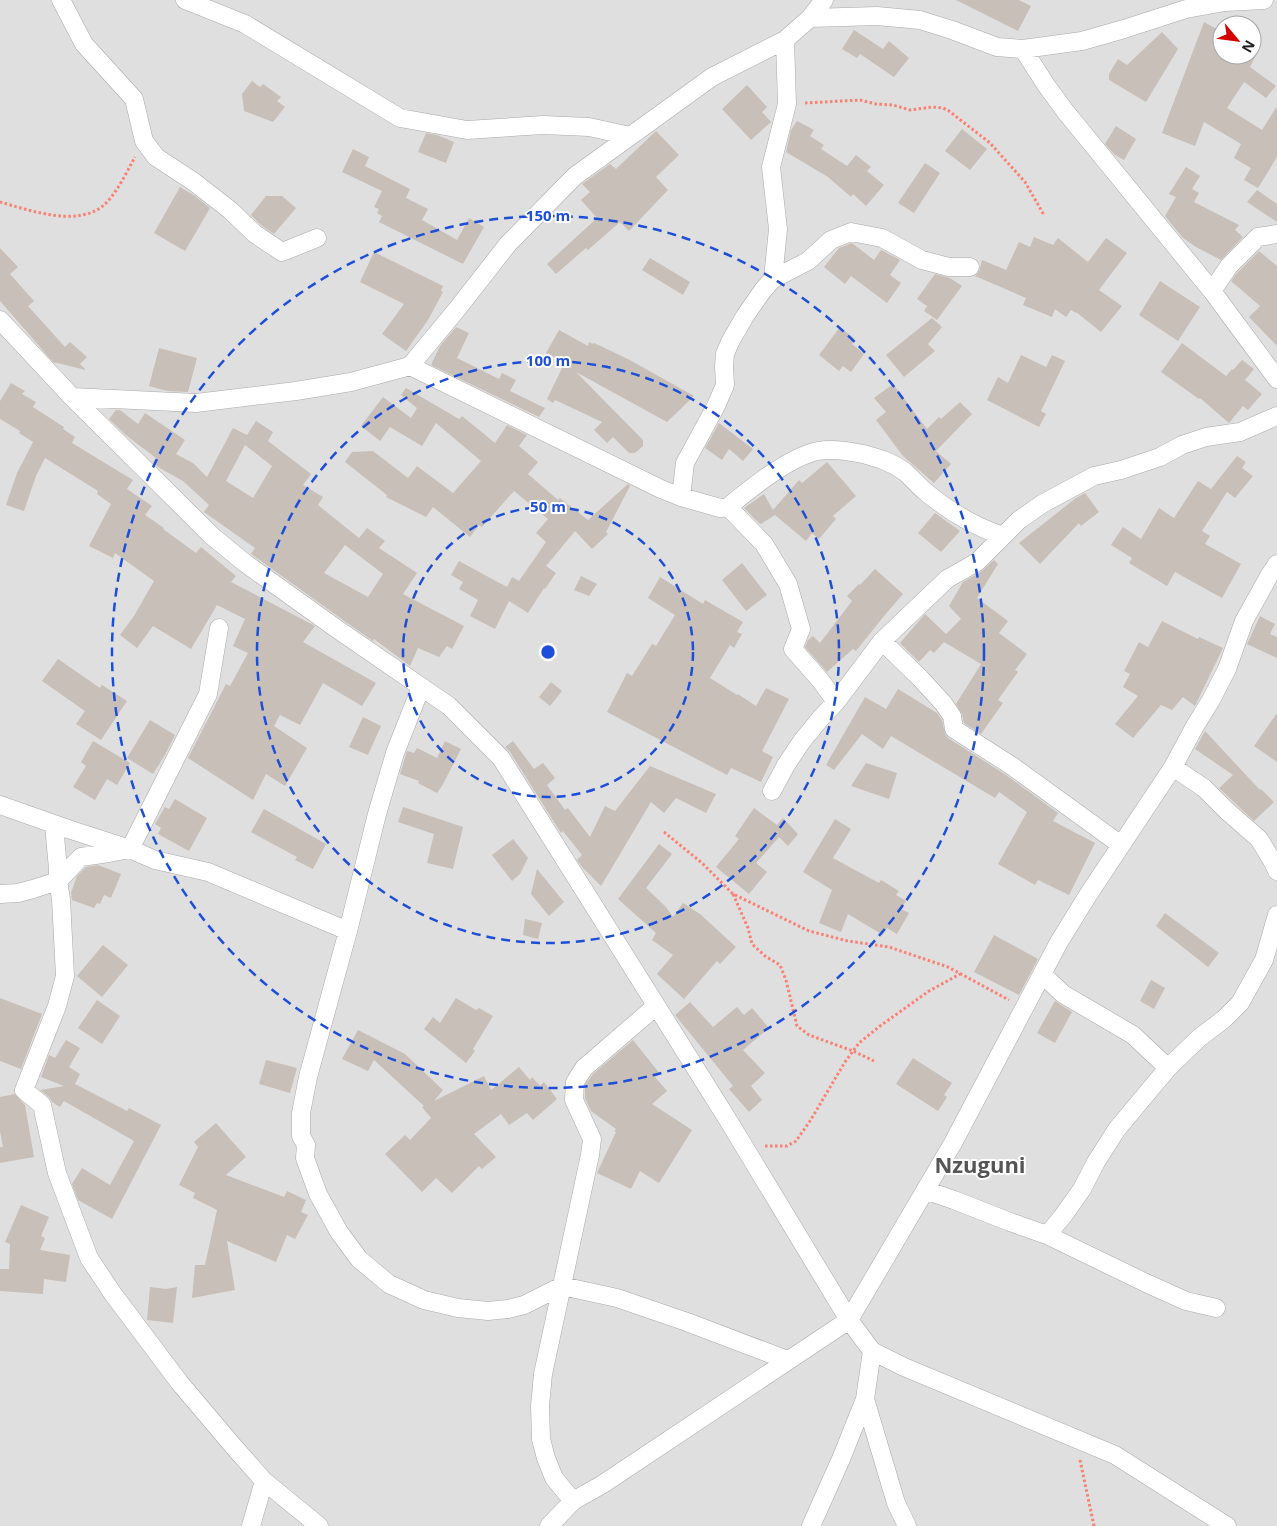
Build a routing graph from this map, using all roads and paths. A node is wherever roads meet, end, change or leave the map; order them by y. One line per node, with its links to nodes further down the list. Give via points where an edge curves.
1 (61, 0): 10 (street, via 84,44 134,99)
2 (186, 0): 9 (street, via 246,24 400,118 467,130 543,125 589,127)
3 (824, 0): 5 (street)
4 (1264, 0): 7 (street, via 1186,9 1082,41)
5 (810, 18): 6 (street); 7 (street, via 877,16 920,20 996,48)
6 (785, 40): 8 (street); 9 (street, via 712,76)
7 (1023, 49): 17 (street, via 1075,124)
8 (787, 104): 12 (path, via 860,100 910,110 943,108 990,142 1025,182); 16 (street, via 771,167 778,229)
9 (630, 136): 19 (street, via 575,176 508,244)
10 (144, 141): 11 (path, via 113,194 94,212 78,216 46,215); 14 (street, via 156,157 194,182 255,234 282,252)
11 (0, 202)
12 (1044, 215)
13 (1277, 234): 17 (street, via 1258,237 1229,266)
14 (317, 238)
15 (970, 266): 16 (street, via 949,267 922,260 882,238 852,232 831,240 808,261)
16 (773, 279): 23 (street, via 730,342 725,354 725,385 685,463)
17 (1212, 291): 20 (street)
18 (0, 320): 21 (street)
19 (410, 366): 21 (street, via 351,382 196,403); 23 (street)
20 (1277, 379)
21 (72, 397): 29 (street, via 212,536 245,563)
22 (1277, 416): 25 (street, via 1240,432 1206,437 1160,457 1094,476 1042,504)
23 (681, 497): 24 (street, via 720,508)
24 (728, 507): 25 (street, via 799,458 819,451 846,450 886,460 926,493 977,526); 30 (street, via 764,544 788,584 801,629 793,649)
25 (1003, 536): 28 (street, via 977,562 947,578)
26 (1277, 564): 31 (street, via 1244,621 1227,669)
27 (219, 628): 37 (street, via 208,694)
28 (882, 641): 30 (street); 36 (street, via 943,703 952,716 954,729 1012,766)
29 (422, 687): 43 (street, via 395,753); 46 (street, via 449,706 501,758)
30 (836, 702): 32 (street, via 802,742)
31 (1173, 768): 36 (street); 38 (street, via 1204,788 1260,838)
32 (772, 791)
33 (0, 805): 34 (street)
34 (54, 825): 37 (street); 39 (street)
35 (664, 832): 41 (path)
36 (1121, 845): 45 (street)
37 (130, 849): 39 (street, via 81,856); 43 (street, via 154,860 208,872)
38 (1277, 872)
39 (58, 881): 40 (street, via 33,890); 61 (street, via 65,976 57,1006 24,1090 42,1105 57,1173 89,1258 179,1382)
40 (0, 894)
41 (733, 894): 44 (path, via 809,931 889,947); 48 (path, via 752,944 780,965 797,1026 809,1035)
42 (1277, 915): 50 (street, via 1264,960 1240,1003)
43 (348, 931): 54 (street, via 301,1113 305,1158 318,1194 339,1232 359,1259 389,1284 439,1304 488,1311 508,1309 524,1305)
44 (961, 974): 47 (path); 48 (path, via 929,991 880,1026)
45 (1042, 974): 47 (street); 50 (street, via 1062,994 1133,1035)
46 (656, 1006): 51 (street); 54 (street, via 584,1068 575,1082 574,1100 592,1139)
47 (1025, 1008): 52 (street)
48 (853, 1051): 49 (path); 51 (path, via 796,1141 787,1146)
49 (874, 1062)
50 (1168, 1068): 53 (street, via 1117,1129 1082,1189)
51 (744, 1147): 56 (street)
52 (925, 1190): 53 (street); 56 (street)
53 (1047, 1235): 55 (street, via 1186,1301)
54 (562, 1286): 58 (street, via 617,1298); 62 (street, via 543,1374 541,1439 554,1478)
55 (1216, 1308)
56 (849, 1320): 57 (street); 58 (street)
57 (872, 1351): 59 (street); 60 (street)
58 (787, 1360): 62 (street)
59 (865, 1399): 66 (street); 67 (street, via 896,1503)
60 (1075, 1438): 68 (path); 69 (street, via 1115,1455)
61 (264, 1481): 63 (street); 64 (street)
62 (573, 1501): 65 (street)
63 (251, 1526)
64 (319, 1526)
65 (549, 1526)
66 (811, 1526)
67 (907, 1526)
68 (1094, 1526)
69 (1227, 1526)

